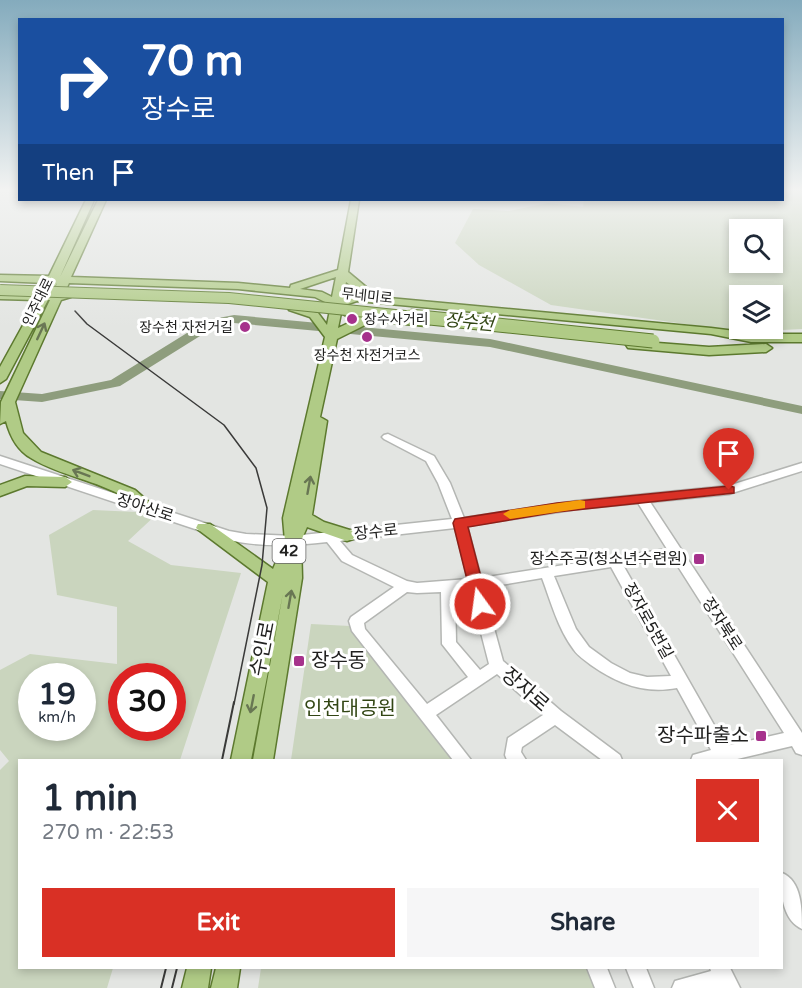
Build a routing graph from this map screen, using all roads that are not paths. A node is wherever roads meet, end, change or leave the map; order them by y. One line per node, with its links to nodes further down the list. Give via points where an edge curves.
1 (74, 235): 7 (main road, 인주대로)
2 (86, 235): 5 (main road, 인주대로)
3 (349, 235): 4 (main road, 42)
4 (342, 272): 9 (main road); 13 (main road, via 358,288); 14 (main road, 42)
5 (65, 279): 7 (main road); 9 (main road); 11 (main road, 인주대로)
6 (0, 280): 7 (main road); 17 (main road, 무네미로, via 234,291)
7 (53, 280): 12 (main road, 인주대로)
8 (0, 290): 17 (main road, 무네미로, bridge, via 229,298)
9 (275, 290): 14 (main road, via 318,294)
10 (0, 296): 12 (main road)
11 (57, 296): 12 (main road); 15 (main road, via 194,300); 23 (main road, 인주대로, one-way to 11)
12 (44, 297): 22 (main road, 인주대로)
13 (384, 300): 14 (main road, via 356,298); 20 (main road, via 711,331)
14 (337, 304): 15 (main road, via 314,311); 16 (main road, via 352,315); 19 (main road, 수인로 / 42)
15 (296, 310): 19 (main road, via 314,315)
16 (368, 319): 19 (main road); 20 (main road, via 656,348 709,351)
17 (652, 337): 20 (main road, 무네미로)
18 (802, 338): 20 (main road, 무네미로)
19 (330, 339): 32 (main road, 수인로 / 42, one-way to 19); 37 (main road, 수인로 / 42, via 291,518)
20 (763, 343): 21 (main road, 무네미로)
21 (802, 347)
22 (0, 379)
23 (8, 402): 24 (main road); 31 (main road, one-way to 23, via 130,494 36,455 16,433)
24 (0, 420)
25 (388, 437): 33 (street, via 430,459)
26 (0, 459): 28 (street, 장아산로)
27 (802, 467): 30 (street, 장수로, via 729,490)
28 (65, 482): 29 (main road, via 25,481); 31 (street, 장아산로)
29 (0, 491)
30 (642, 500): 33 (street, 장수로); 38 (street, 장자북로)
31 (151, 511): 34 (street, 장아산로)
32 (304, 517): 35 (main road); 37 (main road, 수인로 / 42)
33 (460, 523): 35 (street, 장수로); 42 (street, 장자로)
34 (204, 528): 37 (street, 장아산로, via 246,539); 41 (main road)
35 (346, 535): 36 (street, 장수로)
36 (330, 537): 37 (street, 장수로); 43 (street, via 347,558)
37 (293, 541): 41 (main road, 수인로 / 42); 53 (main road, 수인로 / 42, one-way to 37, via 294,578)
38 (676, 552): 39 (street, 장자로5번길); 50 (street, 장자북로)
39 (615, 562): 40 (street, 장자로5번길); 47 (street, 장자로5번길)
40 (546, 573): 42 (street, 장자로5번길); 47 (street, 장자로5번길, via 578,646 597,662 616,676 637,684)
41 (277, 580): 52 (main road, 수인로 / 42, one-way to 52)
42 (475, 584): 44 (street, 장자로5번길); 45 (street, 장자로)
43 (405, 586): 44 (street, 장자로5번길); 48 (street, via 356,621)
44 (448, 586): 46 (street, via 449,644)
45 (498, 666): 46 (street); 49 (street, 장자로)
46 (478, 678): 48 (street)
47 (682, 681): 51 (street, 장자로5번길)
48 (426, 714): 54 (street)
49 (555, 716): 55 (street, via 514,743 513,755); 56 (street, 장자로)
50 (799, 743): 51 (street)
51 (724, 758)
52 (241, 759)
53 (263, 759)
54 (462, 759)
55 (517, 759)
56 (613, 759)
57 (783, 884): 58 (street)
58 (802, 919)
59 (199, 969): 64 (main road)
60 (228, 969): 65 (main road)
61 (597, 969): 66 (street)
62 (636, 969): 67 (street)
63 (725, 978): 68 (street)
64 (195, 988)
65 (224, 988)
66 (605, 988)
67 (644, 988)
68 (682, 988)

